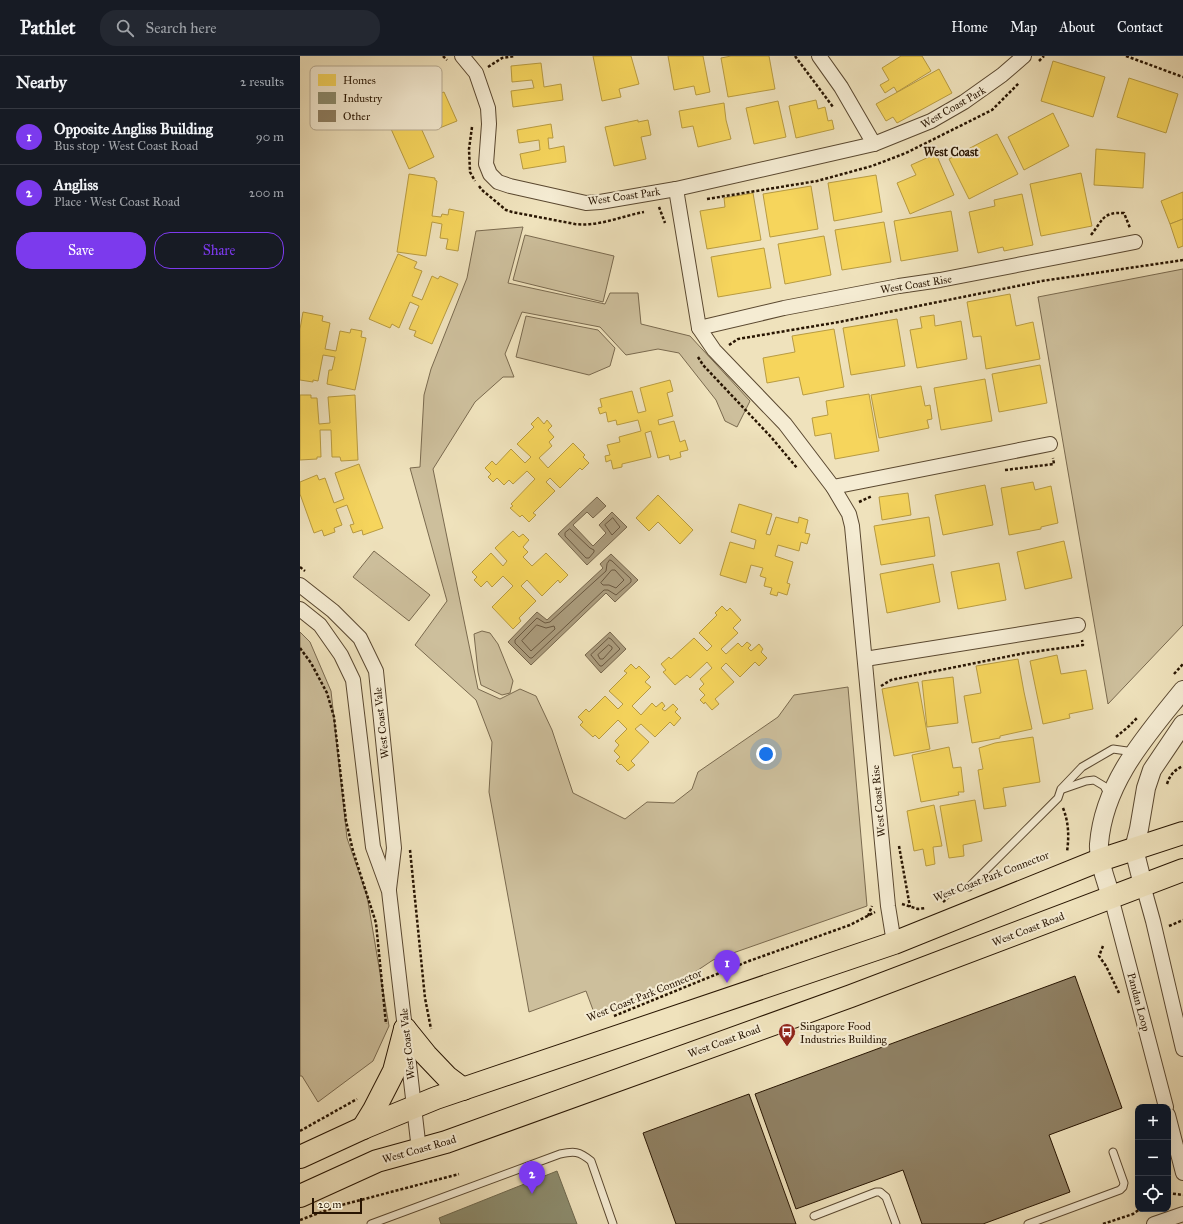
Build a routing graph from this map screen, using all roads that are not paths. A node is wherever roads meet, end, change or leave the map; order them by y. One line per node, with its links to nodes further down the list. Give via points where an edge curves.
1 (819, 56): 4 (street, via 841,87)
2 (1024, 56): 4 (street, West Coast Park, via 964,102 931,121)
3 (469, 59): 5 (street, West Coast Park, via 488,108 486,164 490,174 498,182 586,203)
4 (874, 144): 5 (street, West Coast Park)
5 (676, 189): 7 (street, West Coast Rise)
6 (1135, 242): 7 (street, West Coast Rise, via 784,308)
7 (705, 327): 9 (street, West Coast Rise, via 714,350 785,424)
8 (1050, 444): 9 (street)
9 (833, 487): 13 (street, West Coast Rise, via 849,514 852,526)
10 (300, 585): 25 (street, West Coast Vale, via 333,610 360,638 376,672 394,848)
11 (300, 609): 25 (street, West Coast Vale, via 320,624 341,655 353,680 373,847)
12 (1078, 625): 13 (street)
13 (870, 658): 27 (street, West Coast Rise, via 888,906)
14 (1183, 690): 16 (street)
15 (1183, 724): 20 (street, via 1152,770)
16 (1134, 752): 17 (lane, via 1113,749 1082,767); 18 (street)
17 (1061, 789): 18 (lane, via 1094,780 1104,786); 24 (lane, via 1058,798)
18 (1110, 797): 21 (street, via 1106,805 1099,844)
19 (1183, 833): 20 (main road)
20 (1134, 849): 21 (main road); 23 (street)
21 (1100, 860): 26 (street); 27 (main road)
22 (1183, 870): 23 (main road, West Coast Road)
23 (1143, 885): 26 (main road, West Coast Road); 29 (street)
24 (969, 887)
25 (388, 891): 28 (street, West Coast Vale)
26 (1111, 897): 31 (street, Pandan Loop); 35 (main road, West Coast Road, via 851,996)
27 (894, 943): 30 (main road)
28 (396, 1028): 30 (main road, via 447,1078); 32 (street, West Coast Vale); 34 (main road, via 394,1071)
29 (1183, 1049)
30 (463, 1089): 32 (main road)
31 (1165, 1104)
32 (414, 1107): 34 (main road); 35 (street, West Coast Vale)
33 (1171, 1127): 38 (street)
34 (363, 1128): 37 (main road)
35 (419, 1150): 39 (main road, West Coast Road, via 377,1161)
36 (1113, 1152): 45 (lane, via 1124,1183 1120,1190)
37 (300, 1157)
38 (1183, 1173)
39 (300, 1196)
40 (1183, 1214): 46 (street)
41 (814, 1216): 44 (lane, via 880,1192 886,1197)
42 (371, 1224): 43 (lane, via 560,1154 575,1152 583,1154 591,1161)
43 (613, 1224)
44 (896, 1224)
45 (1028, 1224)
46 (1154, 1224)

